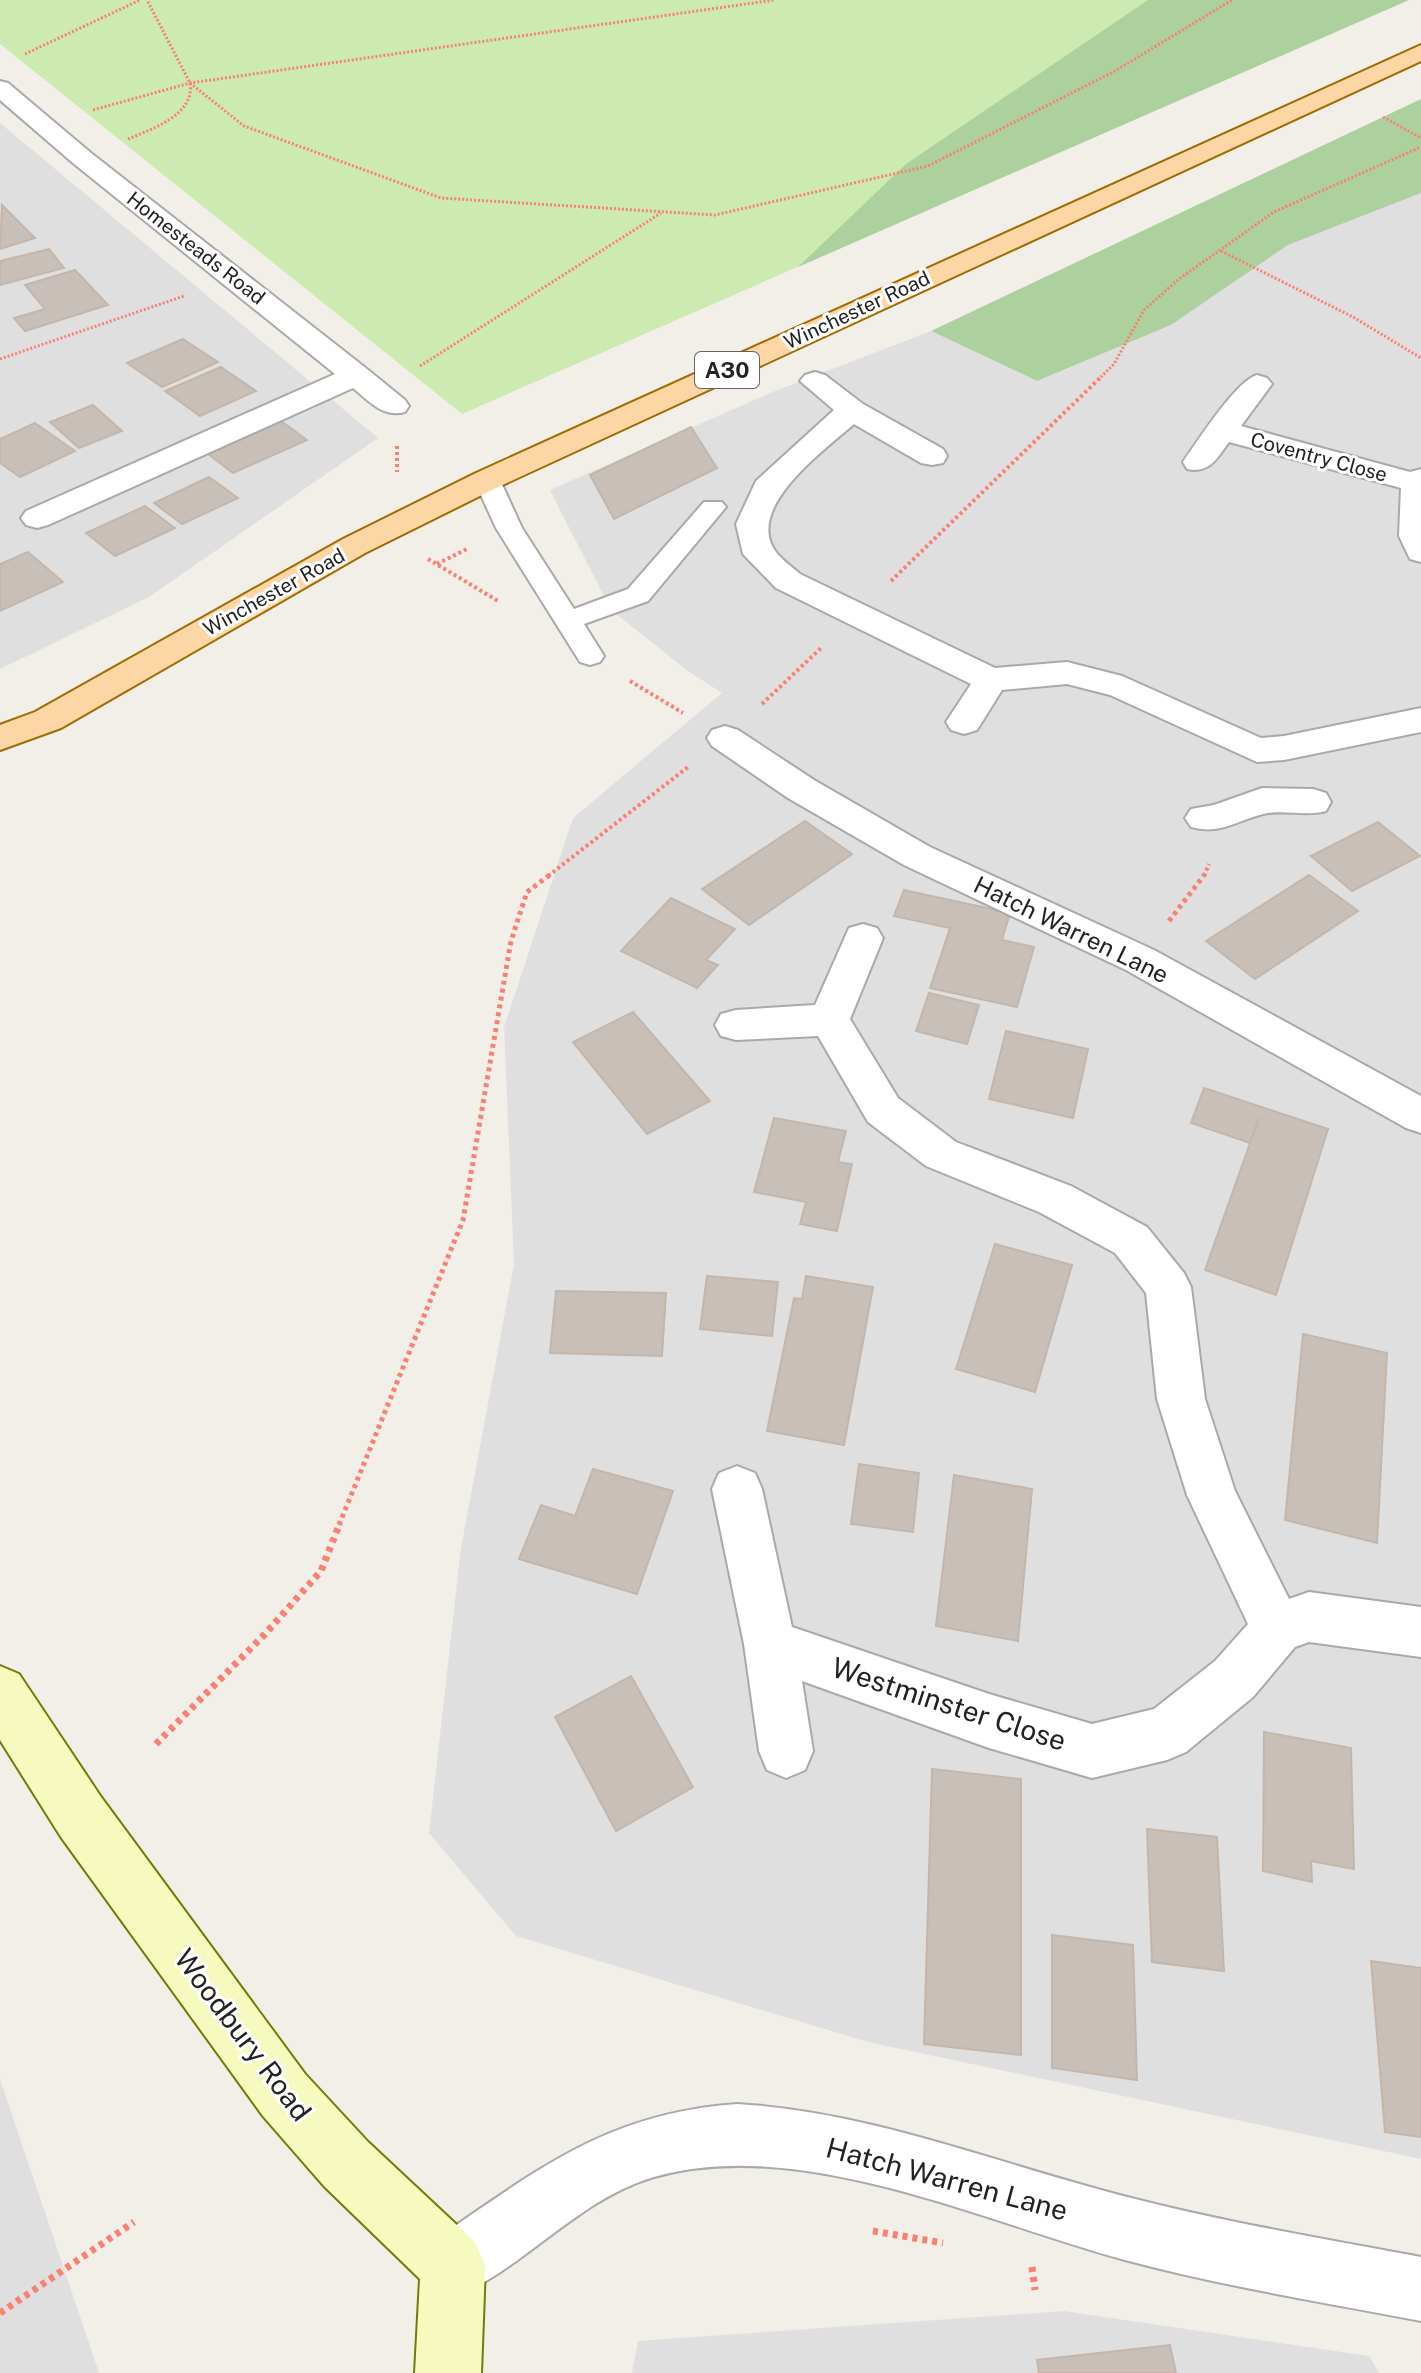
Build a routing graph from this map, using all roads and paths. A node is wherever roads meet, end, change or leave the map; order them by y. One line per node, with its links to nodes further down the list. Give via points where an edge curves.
1 (140, 0): 6 (path)
2 (147, 0): 7 (path)
3 (774, 0): 7 (path)
4 (1232, 0): 12 (path, via 1115,71 928,166 715,215)
5 (1421, 52): 24 (main road, Winchester Road / A30)
6 (14, 59)
7 (190, 83): 9 (path); 11 (path, via 191,100 168,120); 12 (path, via 244,126 441,198)
8 (0, 88): 9 (street, Homesteads Road)
9 (45, 124): 11 (street, Homesteads Road)
10 (1421, 147): 13 (path, via 1274,212)
11 (82, 158): 14 (street, Homesteads Road)
12 (663, 212): 19 (path)
13 (1220, 250): 15 (path, via 1341,310); 29 (path, via 1144,310 1114,364)
14 (233, 278): 16 (path); 19 (street, Homesteads Road)
15 (1421, 358)
16 (0, 359)
17 (815, 381): 20 (street)
18 (1257, 384): 21 (street, Coventry Close)
19 (377, 391): 27 (street)
20 (852, 410): 22 (street); 31 (street, via 772,481 752,524 759,554)
21 (1221, 430): 23 (street, Coventry Close); 25 (street, Coventry Close)
22 (932, 456)
23 (1198, 462)
24 (487, 480): 30 (lane, via 509,528); 34 (main road, Winchester Road / A30, via 354,546)
25 (1419, 481): 28 (street, via 1415,536)
26 (713, 507): 30 (lane, via 638,595)
27 (37, 518)
28 (1421, 552)
29 (885, 588)
30 (569, 620): 32 (lane)
31 (844, 627): 33 (street); 38 (path)
32 (590, 656)
33 (991, 680): 36 (street); 39 (street, via 1067,673 1122,687)
34 (48, 720): 37 (main road, Winchester Road / A30); 40 (main road, Winchester Road / A30)
35 (1421, 720): 39 (street)
36 (964, 722)
37 (0, 738)
38 (725, 738): 45 (street, Hatch Warren Lane, via 917,856); 54 (path, via 527,892 498,1003 463,1220 321,1571)
39 (1257, 750): 41 (street)
40 (0, 770)
41 (1262, 801): 42 (street); 43 (street)
42 (1313, 802)
43 (1211, 818): 45 (path, via 1208,870)
44 (863, 938): 46 (street)
45 (1140, 960): 48 (street, Hatch Warren Lane)
46 (829, 1020): 47 (street); 50 (street, via 883,1110 941,1154 1055,1199 1131,1240 1168,1287 1186,1413 1212,1495)
47 (736, 1025)
48 (1421, 1116)
49 (737, 1489): 52 (street)
50 (1277, 1629): 51 (street, via 1309,1617); 52 (street, Westminster Close, via 1234,1679 1167,1733 1092,1751 989,1721)
51 (1421, 1632)
52 (770, 1644): 55 (street)
53 (0, 1692): 57 (street, Woodbury Road, via 81,1817 284,2095 346,2164)
54 (156, 1744)
55 (786, 1751)
56 (134, 2222): 59 (path)
57 (453, 2266): 58 (street, Hatch Warren Lane, via 603,2164 656,2145 745,2135 882,2156 1173,2240); 60 (street)
58 (1421, 2289)
59 (0, 2313)
60 (448, 2373)

